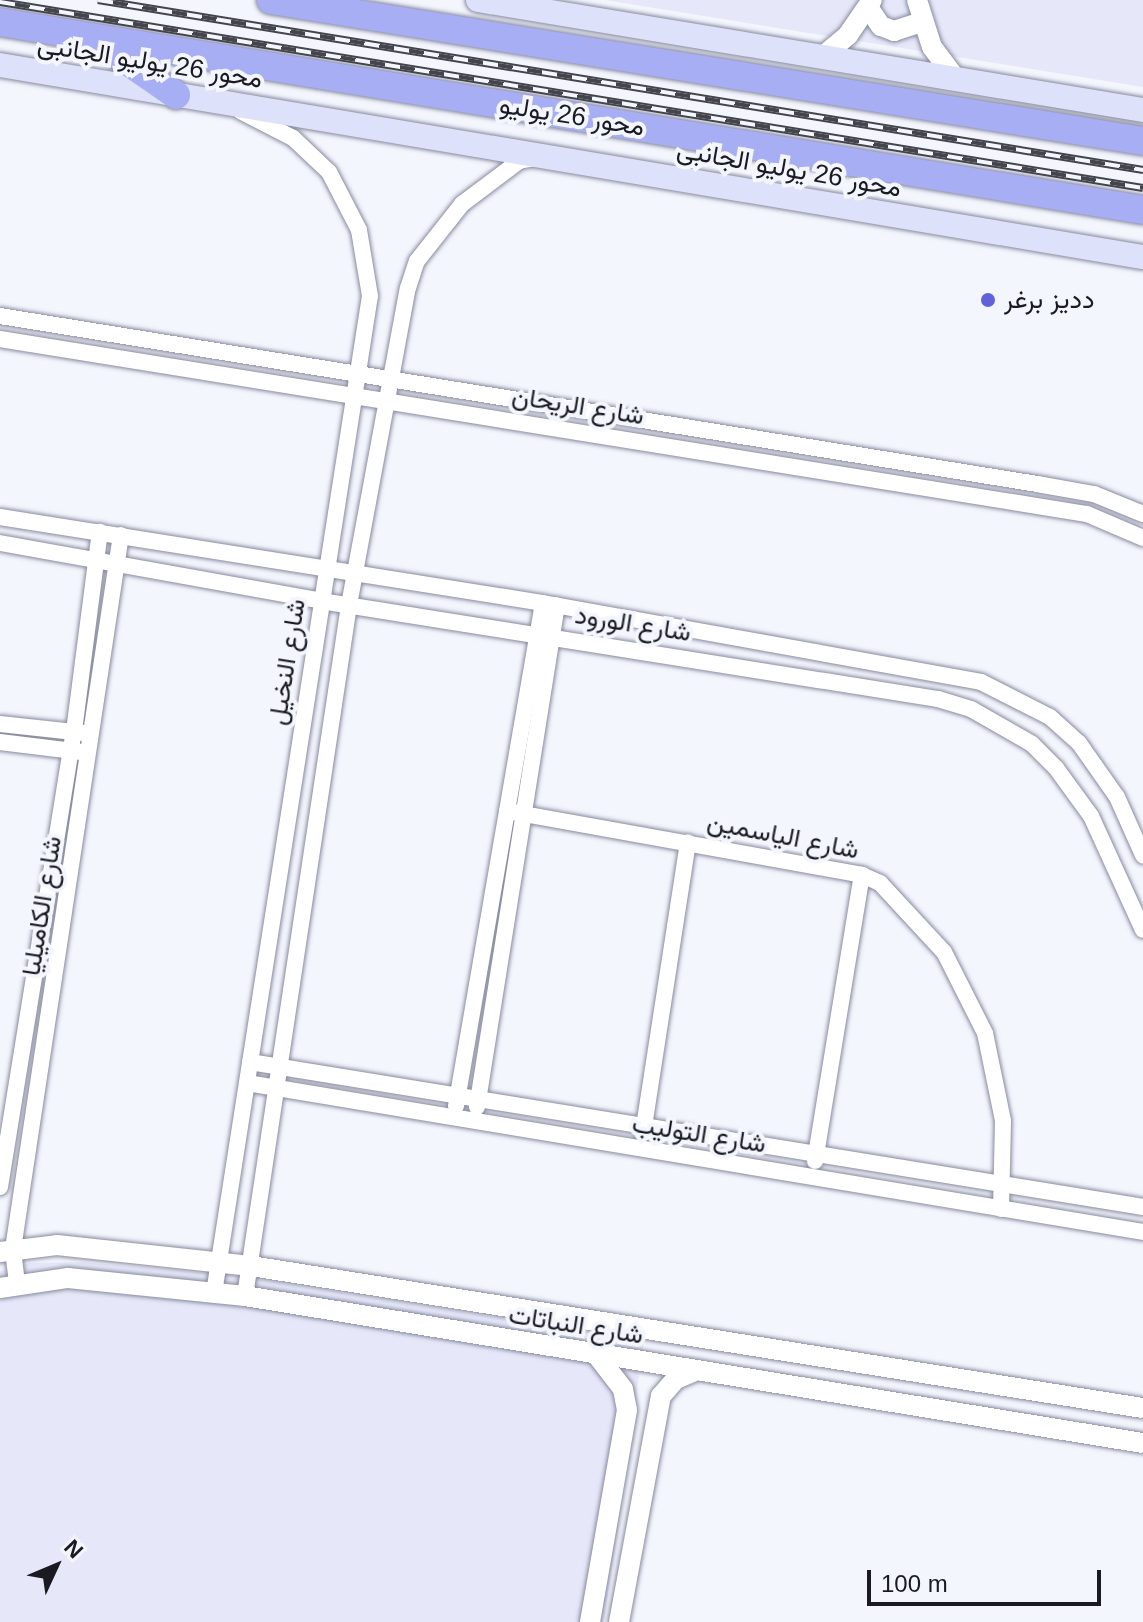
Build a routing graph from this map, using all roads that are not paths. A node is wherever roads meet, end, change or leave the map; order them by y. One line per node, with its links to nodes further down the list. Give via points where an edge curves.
1 (271, 0): 14 (highway)
2 (478, 0): 8 (main road)
3 (917, 0): 6 (street)
4 (870, 4): 6 (street, via 881,26 894,31); 8 (street)
5 (0, 22): 7 (highway, محور 26 يوليو)
6 (922, 22): 10 (street)
7 (91, 36): 11 (highway); 16 (highway, محور 26 يوليو)
8 (822, 57): 10 (main road)
9 (0, 65): 11 (main road, محور 26 يوليو الجانبى)
10 (956, 79): 13 (main road)
11 (176, 95): 12 (main road, محور 26 يوليو الجانبى)
12 (225, 103): 15 (main road, محور 26 يوليو الجانبى); 24 (street, شارع النخيل, via 317,156 350,209 365,251 370,296)
13 (1143, 110)
14 (1143, 141)
15 (553, 154): 17 (main road, محور 26 يوليو الجانبى); 25 (street, شارع النخيل, via 519,161 489,180 438,231 417,261 408,288)
16 (1143, 210)
17 (1143, 257)
18 (0, 316): 19 (street, شارع الريحان)
19 (38, 320): 21 (street, شارع الريحان); 22 (street)
20 (0, 339): 22 (street, شارع الريحان)
21 (153, 339): 23 (street); 24 (street, شارع الريحان)
22 (35, 343): 23 (street, شارع الريحان)
23 (149, 360): 26 (street, شارع الريحان)
24 (361, 373): 25 (street, شارع الريحان); 26 (street, شارع النخيل)
25 (391, 377): 27 (street, شارع النخيل); 28 (street, شارع الريحان, via 1094,494)
26 (357, 394): 27 (street, شارع الريحان); 37 (street, شارع النخيل)
27 (387, 399): 33 (street, شارع الريحان, via 1087,514); 38 (street, شارع النخيل)
28 (1143, 514)
29 (0, 517): 30 (street, شارع الورود)
30 (20, 520): 31 (street, شارع الورود); 34 (street)
31 (100, 532): 32 (street, شارع الورود); 35 (street, شارع الكاميليا)
32 (121, 535): 36 (street, شارع الكاميليا); 37 (street, شارع الورود)
33 (1143, 538)
34 (6, 544): 35 (street, شارع الورود)
35 (95, 561): 36 (street, شارع الورود); 48 (street, شارع الكاميليا)
36 (116, 564): 39 (street, شارع الورود); 49 (street, شارع الكاميليا)
37 (327, 570): 38 (street, شارع الورود); 39 (street, شارع النخيل)
38 (355, 573): 40 (street, شارع الورود); 41 (street, شارع النخيل)
39 (321, 601): 41 (street, شارع الورود); 59 (street, شارع النخيل)
40 (550, 604): 42 (street); 43 (street, شارع الورود)
41 (349, 605): 42 (street, شارع الورود); 60 (street, شارع النخيل)
42 (545, 633): 45 (street, شارع الورود); 53 (street)
43 (861, 658): 44 (street, شارع الورود); 45 (street)
44 (920, 669): 46 (street); 55 (street, شارع الورود, via 981,682 1050,717 1103,774)
45 (856, 685): 46 (street, شارع الورود)
46 (913, 695): 57 (street, شارع الورود, via 971,709 1032,744 1091,816)
47 (0, 724): 48 (street)
48 (74, 731): 49 (street); 51 (street, شارع الكاميليا)
49 (93, 735): 52 (street, شارع الكاميليا)
50 (0, 742): 51 (street)
51 (71, 750): 52 (street); 72 (street, شارع الكاميليا)
52 (90, 753): 76 (street, شارع الكاميليا)
53 (515, 812): 54 (street, شارع الياسمين); 63 (street); 64 (street)
54 (688, 842): 56 (street, شارع الياسمين); 67 (street)
55 (1143, 855)
56 (862, 875): 69 (street); 71 (street, شارع الياسمين, via 880,883 926,928 974,1005 1000,1091)
57 (1138, 905): 58 (street, شارع الورود)
58 (1143, 930)
59 (250, 1062): 60 (street, شارع التوليب); 61 (street, شارع النخيل)
60 (283, 1067): 62 (street, شارع النخيل); 63 (street, شارع التوليب)
61 (247, 1083): 62 (street, شارع التوليب); 77 (street, شارع النخيل)
62 (279, 1088): 65 (street, شارع التوليب); 78 (street, شارع النخيل)
63 (458, 1095): 64 (street, شارع التوليب); 65 (street)
64 (478, 1099): 66 (street); 67 (street, شارع التوليب)
65 (454, 1117): 66 (street, شارع التوليب)
66 (475, 1121): 68 (street, شارع التوليب)
67 (644, 1126): 68 (street); 69 (street, شارع التوليب)
68 (640, 1148): 70 (street, شارع التوليب)
69 (816, 1154): 70 (street); 71 (street, شارع التوليب)
70 (812, 1177): 74 (street, شارع التوليب)
71 (1003, 1184): 73 (street, شارع التوليب); 74 (street, شارع الياسمين)
72 (0, 1187)
73 (1143, 1207)
74 (1001, 1209): 75 (street, شارع التوليب)
75 (1143, 1232)
76 (7, 1250): 77 (street, شارع النباتات, via 57,1245); 79 (street, شارع الكاميليا)
77 (215, 1262): 78 (street, شارع النباتات); 80 (street, شارع النخيل)
78 (251, 1266): 81 (street, شارع النخيل); 84 (street, شارع النباتات)
79 (6, 1284): 80 (street, شارع النباتات, via 68,1278)
80 (214, 1293): 81 (street, شارع النباتات)
81 (245, 1296): 82 (street, شارع النباتات)
82 (596, 1354): 83 (street, شارع النباتات); 86 (street, via 623,1389 627,1410)
83 (697, 1370): 85 (street, شارع النباتات); 87 (street, via 676,1379 661,1396)
84 (1143, 1408)
85 (1142, 1438)
86 (590, 1622)
87 (619, 1622)

